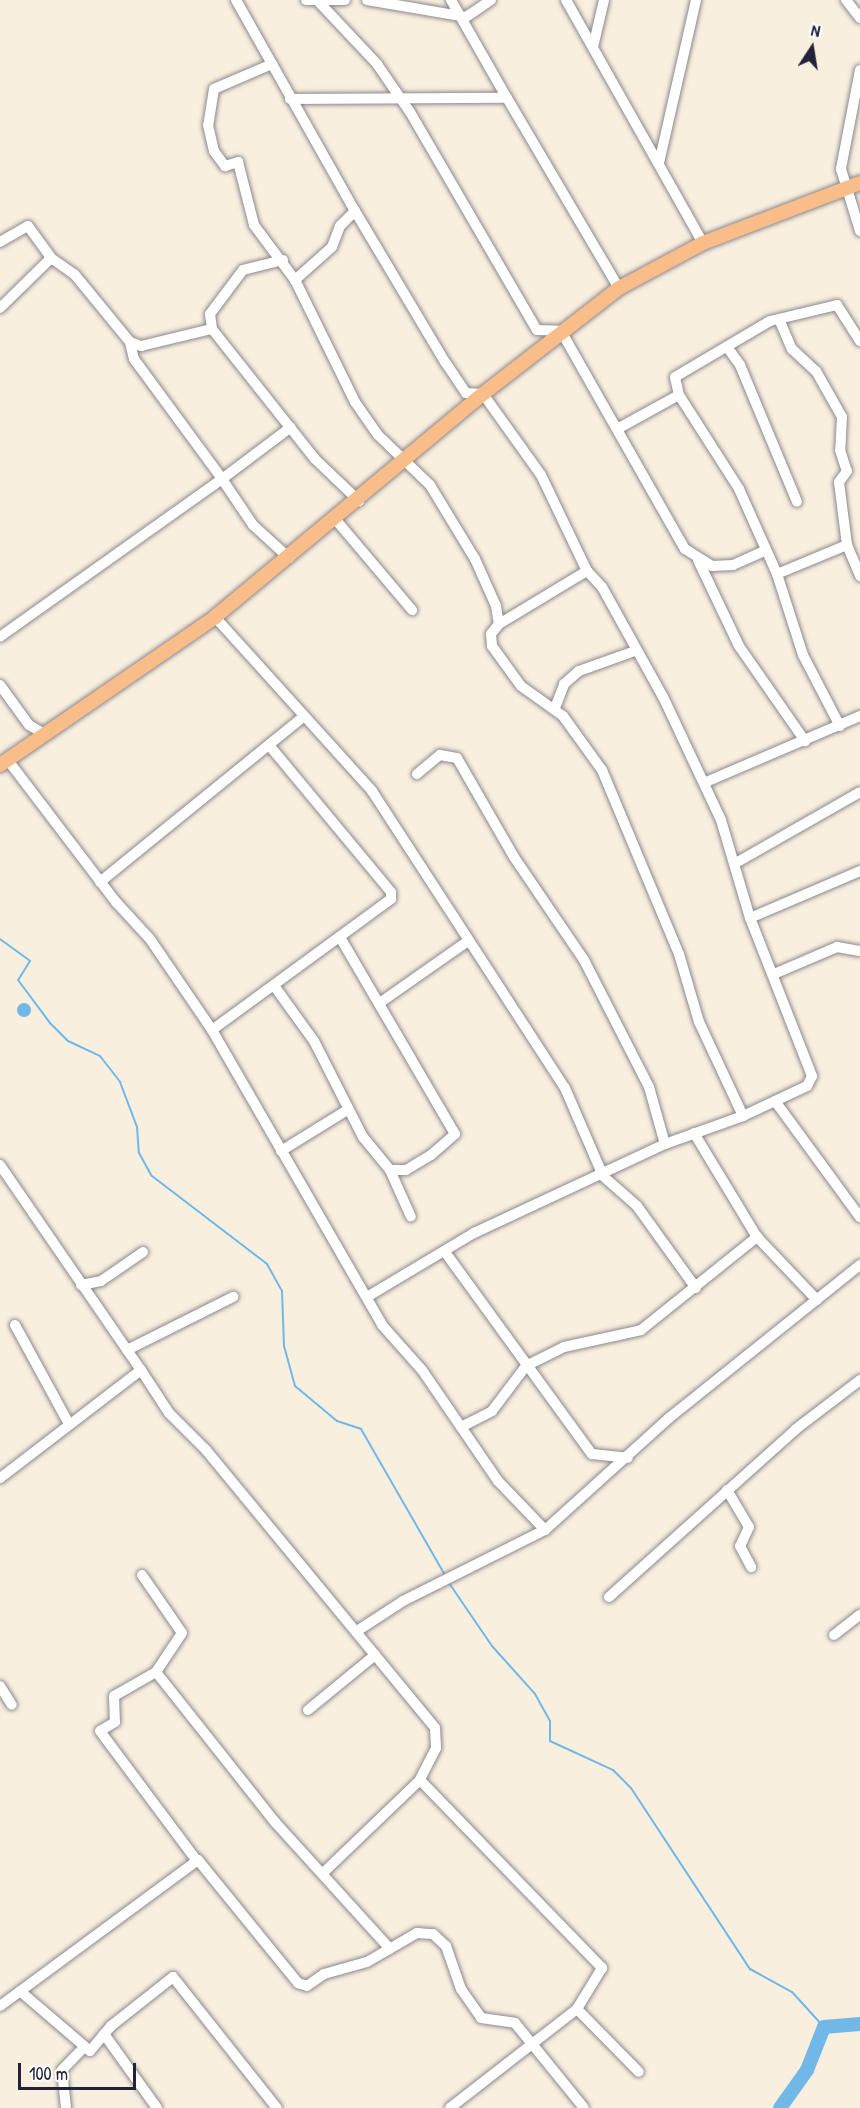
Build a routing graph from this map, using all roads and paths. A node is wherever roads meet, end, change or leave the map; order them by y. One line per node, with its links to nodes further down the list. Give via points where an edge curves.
1 (236, 0): 14 (street)
2 (313, 0): 3 (street); 16 (street)
3 (345, 0)
4 (367, 0): 11 (street, via 426,13)
5 (451, 0): 11 (street)
6 (491, 0): 11 (street, via 466,17)
7 (566, 0): 13 (street)
8 (604, 0): 13 (street)
9 (696, 0): 19 (street)
10 (846, 0): 12 (street)
11 (457, 12): 17 (street)
12 (860, 18)
13 (593, 47): 19 (street)
14 (272, 64): 18 (street); 27 (street, via 214,89 208,125 214,151 225,166 238,162 254,225)
15 (860, 70): 21 (street, via 841,168)
16 (399, 95): 17 (street); 18 (street); 33 (street, via 537,330)
17 (507, 98): 29 (street)
18 (290, 99): 22 (street)
19 (659, 163): 25 (street)
20 (860, 183): 21 (main road)
21 (845, 188): 23 (street); 25 (main road)
22 (355, 211): 28 (street, via 340,226 332,247); 37 (street, via 466,393)
23 (860, 231)
24 (0, 242): 26 (street, via 28,226)
25 (703, 243): 29 (main road)
26 (51, 258): 30 (street); 35 (street, via 75,274)
27 (283, 260): 28 (street); 32 (street, via 243,270 210,314)
28 (295, 280): 41 (street, via 350,393)
29 (619, 288): 33 (main road)
30 (0, 308)
31 (779, 319): 34 (street, via 837,305); 36 (street); 46 (street, via 792,349 816,371 842,417 840,450 847,471 839,482)
32 (212, 329): 35 (street, via 141,346); 39 (street)
33 (561, 331): 37 (main road); 40 (street)
34 (860, 341)
35 (130, 342): 42 (street, via 134,359)
36 (727, 347): 38 (street, via 675,377); 44 (street, via 740,365)
37 (483, 394): 41 (main road); 50 (street, via 541,475)
38 (679, 395): 40 (street); 47 (street, via 736,482)
39 (291, 427): 42 (street); 43 (street, via 315,459)
40 (619, 428): 49 (street, via 663,516)
41 (405, 463): 43 (main road); 55 (street, via 430,484 475,559)
42 (222, 480): 48 (street, via 254,525); 56 (street)
43 (359, 501): 45 (main road)
44 (797, 502)
45 (336, 520): 48 (main road); 53 (street)
46 (847, 545): 51 (street); 52 (street)
47 (764, 550): 49 (street, via 733,565); 51 (street)
48 (289, 558): 54 (main road)
49 (698, 560): 65 (street, via 739,646)
50 (587, 571): 55 (street); 57 (street)
51 (777, 574): 63 (street, via 803,655)
52 (860, 576)
53 (412, 610)
54 (215, 617): 60 (street); 64 (main road)
55 (499, 624): 59 (street, via 490,640 510,674 535,699)
56 (0, 637)
57 (635, 651): 59 (street, via 579,671 564,684); 70 (street)
58 (0, 686): 62 (street)
59 (555, 708): 85 (street, via 602,770 679,954 699,1022)
60 (304, 716): 66 (street); 77 (street, via 372,791)
61 (860, 716): 63 (street)
62 (28, 725): 64 (street); 67 (street)
63 (840, 726): 65 (street)
64 (43, 733): 67 (main road)
65 (805, 741): 70 (street)
66 (269, 745): 74 (street); 76 (street, via 391,892 386,904)
67 (25, 746): 68 (main road)
68 (4, 762): 74 (street)
69 (417, 774): 87 (street, via 440,755 457,758 514,857 584,960 649,1087)
70 (706, 782): 72 (street)
71 (860, 792): 72 (street)
72 (734, 864): 75 (street)
73 (860, 871): 75 (street)
74 (100, 882): 82 (street, via 150,939)
75 (750, 918): 79 (street)
76 (341, 939): 80 (street); 81 (street)
77 (468, 941): 81 (street); 91 (street, via 566,1088)
78 (860, 951): 79 (street, via 837,946)
79 (774, 974): 83 (street, via 812,1076 807,1086)
80 (275, 987): 82 (street); 84 (street, via 314,1041)
81 (381, 1002): 90 (street, via 455,1134 406,1170)
82 (212, 1030): 88 (street)
83 (775, 1101): 85 (street); 93 (street)
84 (347, 1110): 88 (street); 90 (street)
85 (743, 1116): 86 (street)
86 (694, 1133): 87 (street); 94 (street)
87 (665, 1144): 91 (street)
88 (281, 1151): 100 (street)
89 (0, 1165): 98 (street)
90 (390, 1170): 92 (street)
91 (603, 1176): 96 (street, via 474,1233); 99 (street, via 637,1206)
92 (411, 1217)
93 (860, 1217)
94 (757, 1237): 99 (street); 102 (street)
95 (143, 1252): 98 (street, via 101,1281)
96 (445, 1252): 100 (street); 105 (street)
97 (860, 1264): 102 (street)
98 (81, 1285): 104 (street)
99 (696, 1288): 105 (street, via 633,1333 564,1347)
100 (367, 1297): 109 (street, via 382,1326 422,1370)
101 (233, 1298): 104 (street)
102 (817, 1300): 110 (street, via 669,1418)
103 (15, 1325): 108 (street)
104 (128, 1350): 106 (street)
105 (525, 1366): 109 (street, via 492,1411); 110 (street, via 592,1454)
106 (141, 1370): 108 (street); 118 (street, via 169,1413)
107 (860, 1380): 112 (street, via 792,1425)
108 (69, 1424): 111 (street)
109 (460, 1427): 113 (street, via 498,1481)
110 (628, 1458): 113 (street)
111 (0, 1478)
112 (727, 1490): 114 (street, via 749,1527 740,1546); 116 (street)
113 (545, 1530): 118 (street, via 403,1601)
114 (751, 1566)
115 (142, 1575): 121 (street, via 182,1633)
116 (609, 1597)
117 (860, 1615): 119 (street)
118 (357, 1631): 120 (street)
119 (834, 1635)
120 (375, 1655): 124 (street); 125 (street, via 435,1728 436,1748)
121 (156, 1672): 126 (street, via 114,1696 115,1722 100,1731); 127 (street, via 275,1822)
122 (0, 1686): 123 (street)
123 (12, 1705)
124 (308, 1710)
125 (420, 1780): 127 (street); 131 (street, via 602,1968)
126 (196, 1860): 128 (street, via 298,1983 315,1983 324,1974); 129 (street)
127 (323, 1873): 128 (street)
128 (390, 1949): 134 (street, via 417,1933 441,1939 461,1989 481,2018 515,2023)
129 (20, 1991): 130 (street); 133 (street)
130 (0, 2006)
131 (577, 2009): 134 (street); 135 (street, via 618,2056)
132 (104, 2034): 133 (street, via 90,2051); 137 (street); 138 (street, via 173,1977)
133 (84, 2047): 136 (street, via 62,2070)
134 (531, 2049): 139 (street); 140 (street)
135 (639, 2072)
136 (66, 2108)
137 (157, 2108)
138 (277, 2108)
139 (450, 2108)
140 (584, 2108)

